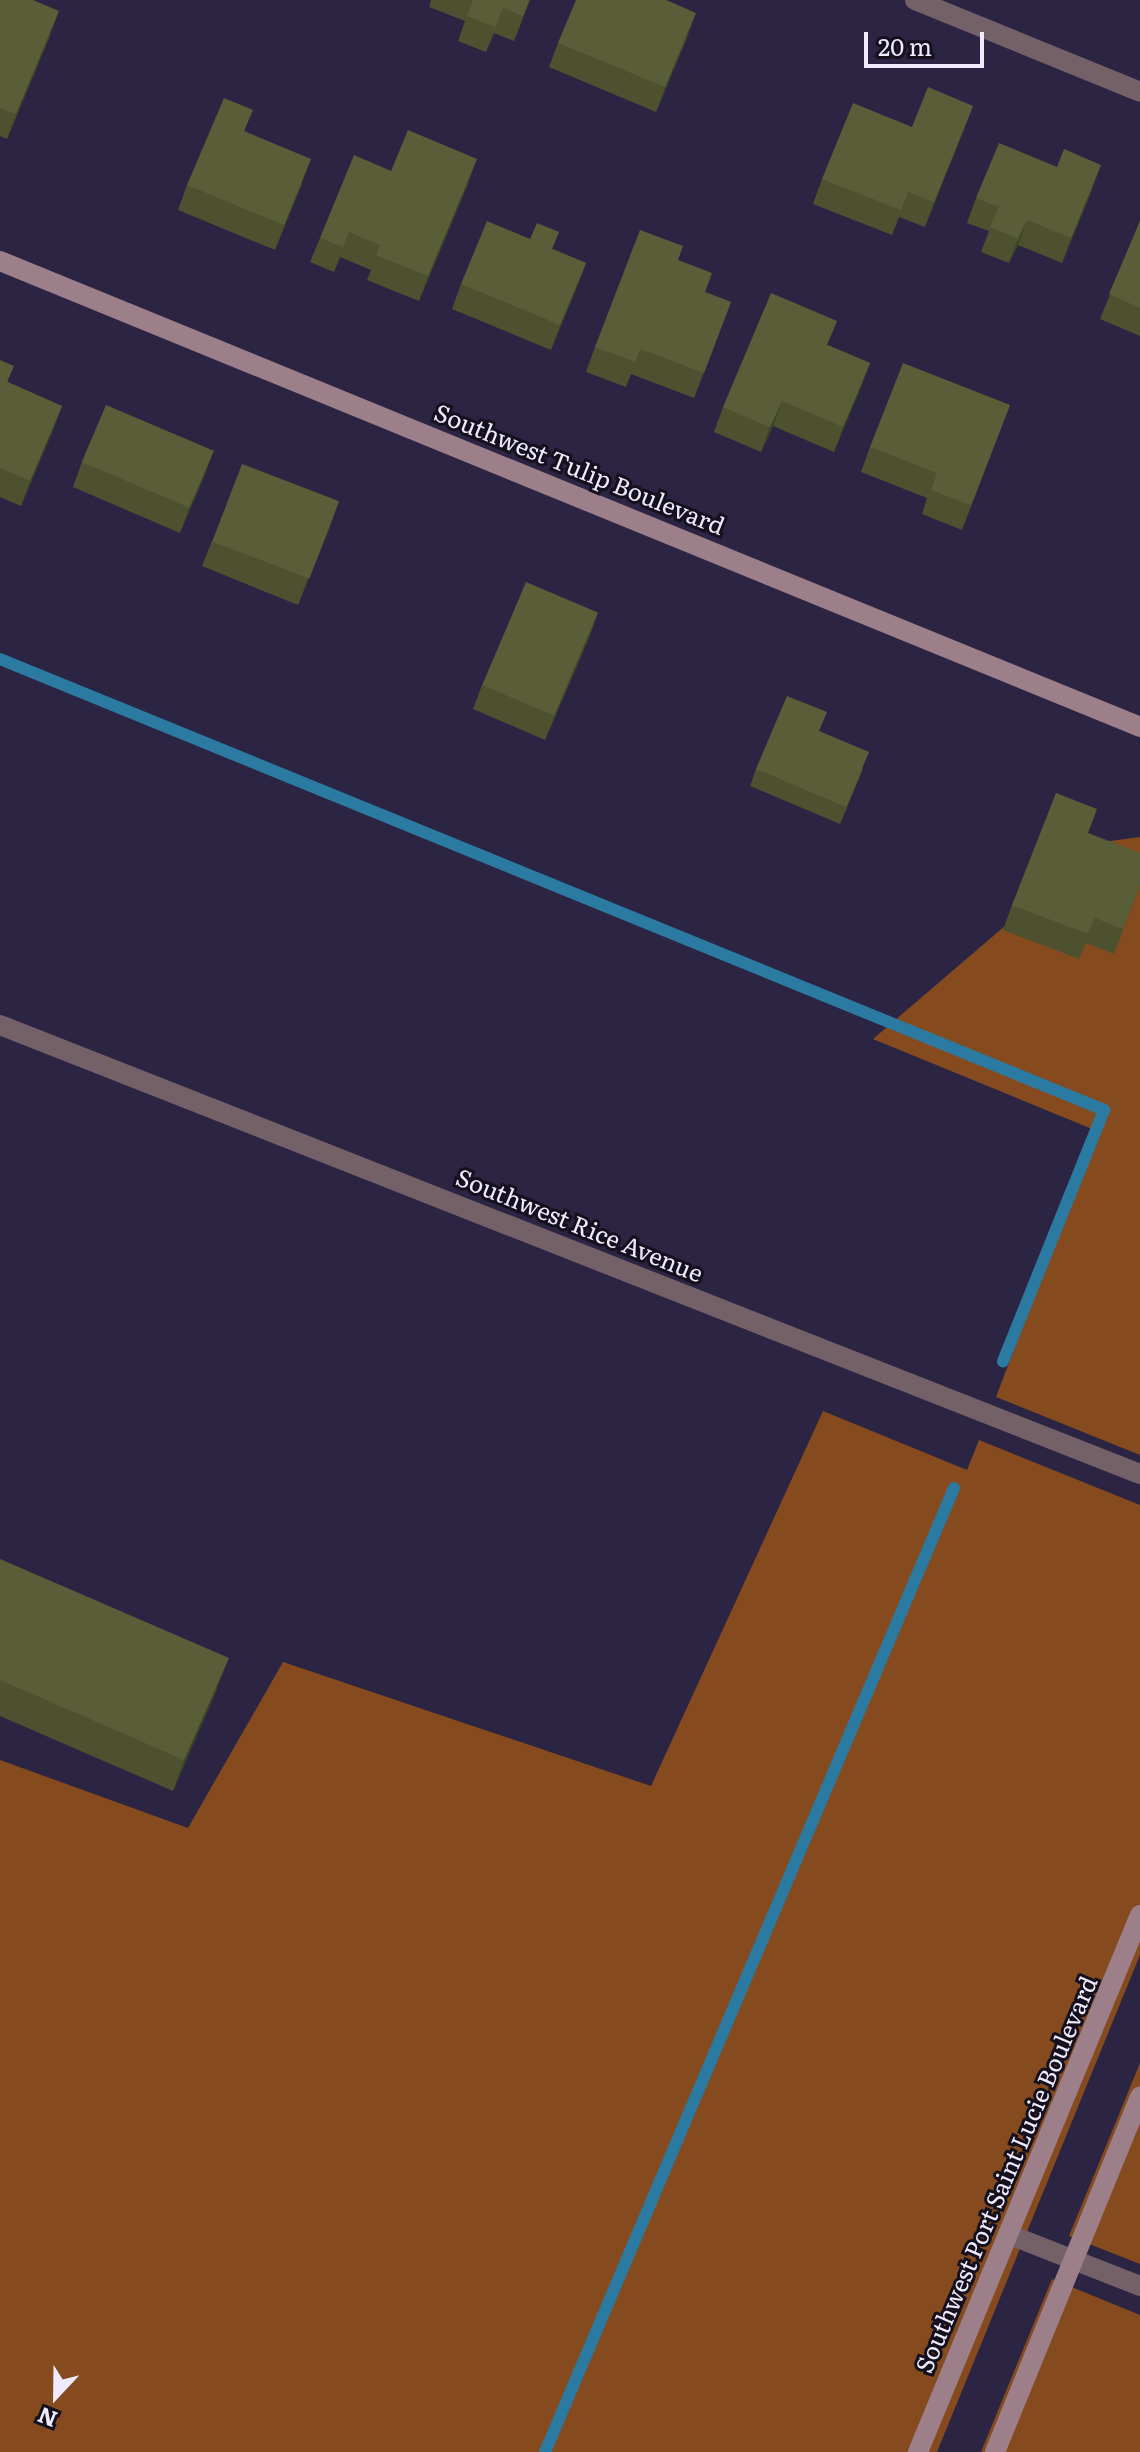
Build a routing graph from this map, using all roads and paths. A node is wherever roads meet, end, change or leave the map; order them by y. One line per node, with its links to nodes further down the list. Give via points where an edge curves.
1 (915, 0): 2 (street)
2 (1140, 92)
3 (0, 261): 4 (street, Southwest Tulip Boulevard)
4 (1140, 727)
5 (0, 1025): 6 (street, Southwest Rice Avenue)
6 (1140, 1474)
7 (1140, 1915): 9 (street, Southwest Port Saint Lucie Boulevard)
8 (1140, 2096): 10 (street)
9 (1008, 2234): 10 (street); 12 (street, Southwest Port Saint Lucie Boulevard)
10 (1073, 2258): 11 (street); 13 (street)
11 (1140, 2286)
12 (918, 2452)
13 (995, 2452)

